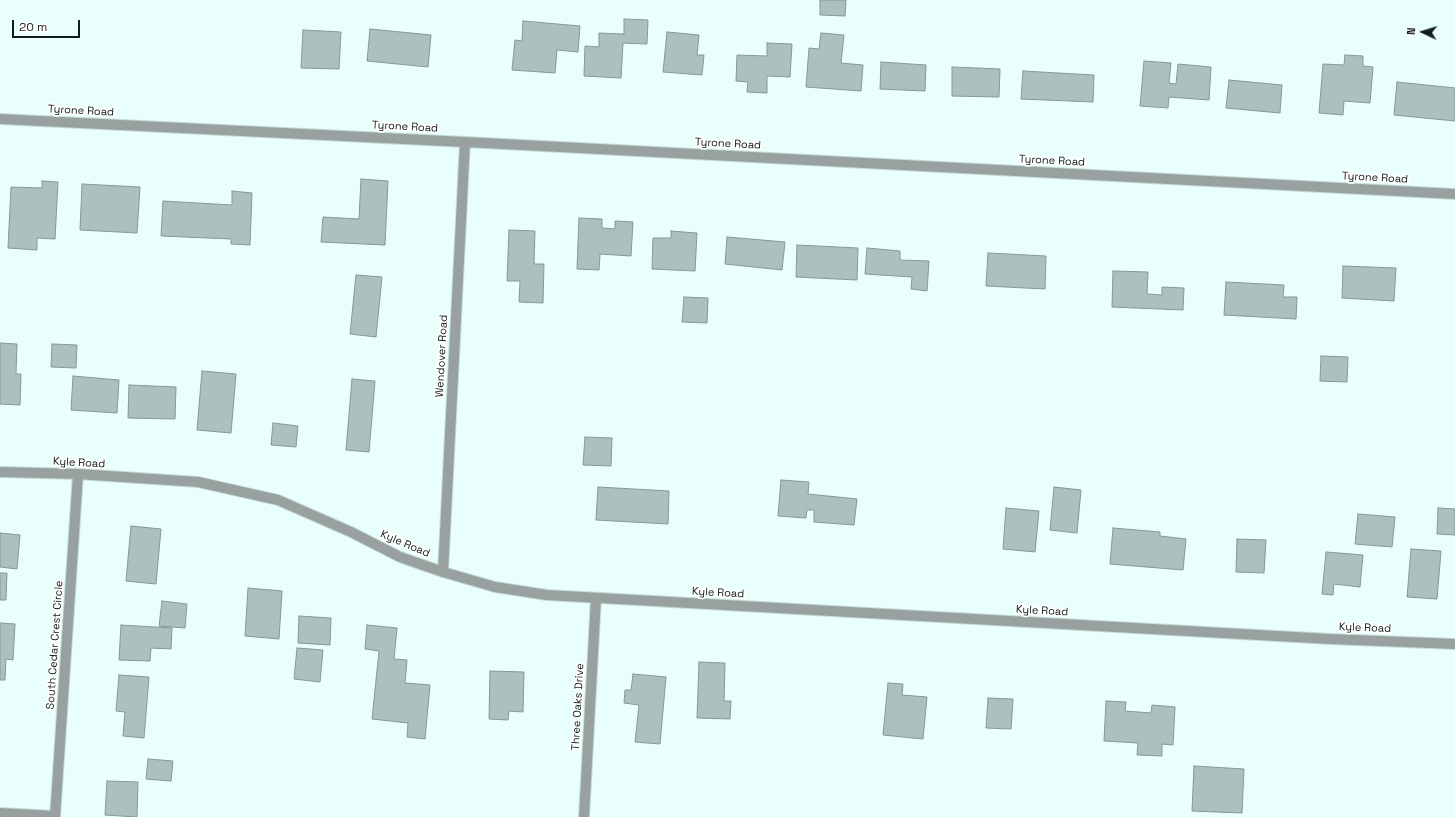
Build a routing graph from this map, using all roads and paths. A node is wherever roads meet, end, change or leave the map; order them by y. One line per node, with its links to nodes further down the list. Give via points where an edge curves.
1 (0, 119): 2 (street, Tyrone Road)
2 (465, 142): 3 (street, Tyrone Road); 6 (street, Wendover Road)
3 (1455, 194)
4 (0, 472): 5 (street, Kyle Road)
5 (78, 474): 6 (street, Kyle Road, via 198,482 278,500 400,557); 10 (street, South Cedar Crest Circle)
6 (443, 572): 7 (street, Kyle Road, via 495,587 547,595)
7 (596, 598): 8 (street, Kyle Road); 11 (street, Three Oaks Drive)
8 (1455, 644)
9 (0, 813): 10 (street)
10 (55, 816)
11 (584, 817)

